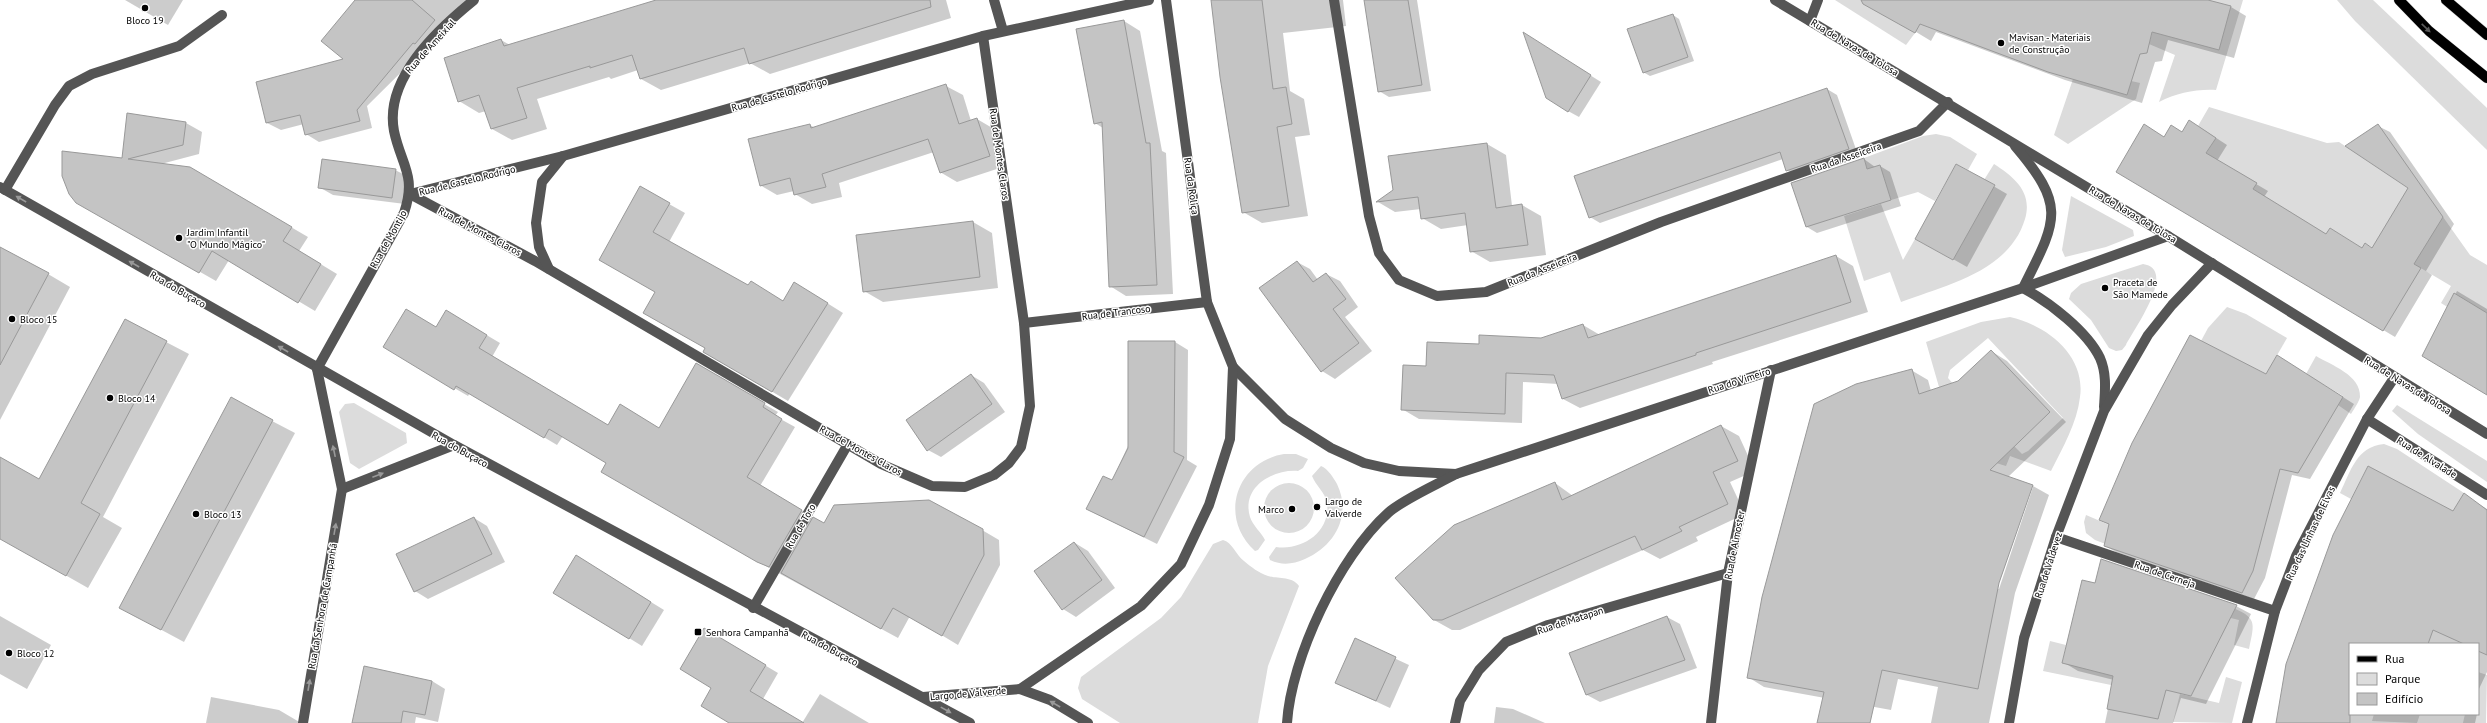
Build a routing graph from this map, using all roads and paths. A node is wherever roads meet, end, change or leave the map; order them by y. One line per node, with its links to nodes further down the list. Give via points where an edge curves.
1 (474, 0): 15 (street, Rua de Ameixial, via 437,34)
2 (994, 0): 12 (street)
3 (1149, 0): 12 (street, Rua de Castelo Rodrigo)
4 (1166, 0): 26 (street, Rua da Roliça)
5 (1334, 0): 17 (street, Rua da Asseiceira, via 1369,216 1379,253 1398,280 1437,296 1486,292 1661,222 1919,131)
6 (1775, 0): 11 (street, Rua de Navas de Tolosa)
7 (1818, 0): 11 (street)
8 (2398, 0): 16 (main road, one-way to 16, via 2429,31)
9 (2446, 0): 13 (main road)
10 (222, 14): 20 (street, Rua do Buçaco, via 179,46 92,74 69,86)
11 (1810, 21): 17 (street, Rua de Navas de Tolosa)
12 (1003, 31): 14 (street, Rua de Castelo Rodrigo)
13 (2487, 35)
14 (983, 36): 19 (street, Rua de Castelo Rodrigo); 27 (street, Rua de Montes Claros)
15 (403, 76): 21 (street, Rua de Montijo, via 393,102 394,130 408,173)
16 (2487, 78)
17 (1948, 102): 18 (street, Rua de Navas de Tolosa)
18 (2009, 139): 22 (street, Rua de Navas de Tolosa); 25 (street, via 2047,187 2052,206 2048,232)
19 (563, 156): 21 (street, Rua de Castelo Rodrigo); 24 (street, via 542,182 536,222 539,247)
20 (2, 188): 29 (street, Rua do Buçaco, one-way to 20)
21 (410, 194): 24 (street, Rua de Montes Claros); 29 (street, Rua de Montijo, via 404,213)
22 (2168, 236): 23 (street, Rua de Navas de Tolosa); 25 (street)
23 (2212, 263): 31 (street, Rua de Navas de Tolosa); 32 (street, via 2148,335)
24 (549, 269): 35 (street, Rua de Montes Claros)
25 (2023, 288): 30 (street, Rua do Vimeiro); 32 (street, via 2061,313 2100,358 2106,381)
26 (1207, 302): 27 (street, Rua de Trancoso); 28 (street, Rua da Roliça)
27 (1024, 323): 35 (street, Rua de Montes Claros, via 1030,406 1021,447 1009,463 994,475 965,487 932,486 881,464)
28 (1233, 367): 37 (street, via 1286,419 1331,448 1364,463 1399,471); 44 (street, Largo de Valverde, via 1230,439 1209,505 1181,564 1142,606)
29 (317, 369): 36 (street, Rua do Buçaco); 38 (street, Rua da Senhora de Campanhã, one-way to 29)
30 (1771, 370): 37 (street, Rua do Vimeiro); 41 (street, Rua de Almoster)
31 (2394, 378): 33 (street, Rua das Linhas de Elvas); 34 (street, Rua de Navas de Tolosa)
32 (2104, 411): 40 (street, Rua de Valdevez)
33 (2367, 419): 39 (street, Rua de Alvalade); 43 (street, Rua das Linhas de Elvas, via 2296,556)
34 (2487, 434)
35 (848, 444): 42 (street, Rua de Toro)
36 (454, 445): 38 (street, one-way to 36); 42 (street, Rua do Buçaco)
37 (1456, 474): 49 (street, via 1388,512 1353,553 1322,605 1300,659)
38 (342, 489): 46 (street, Rua da Senhora de Campanhã, one-way to 38)
39 (2487, 495)
40 (2056, 537): 43 (street, Rua de Cerneja); 52 (street, Rua de Valdevez, via 2024,638)
41 (1728, 573): 50 (street, Rua de Matapan, via 1548,625 1506,642 1475,676 1460,701); 51 (street, Rua de Almoster)
42 (753, 608): 45 (street, Rua do Buçaco)
43 (2275, 611): 53 (street, Rua das Linhas de Elvas)
44 (1020, 689): 45 (street, Largo de Valverde); 48 (street, Largo de Valverde, one-way to 44, via 1050,700)
45 (922, 697): 47 (street, Largo de Valverde, one-way to 47)
46 (303, 723)
47 (970, 723)
48 (1088, 723)
49 (1287, 723)
50 (1455, 723)
51 (1711, 723)
52 (2009, 723)
53 (2247, 723)

